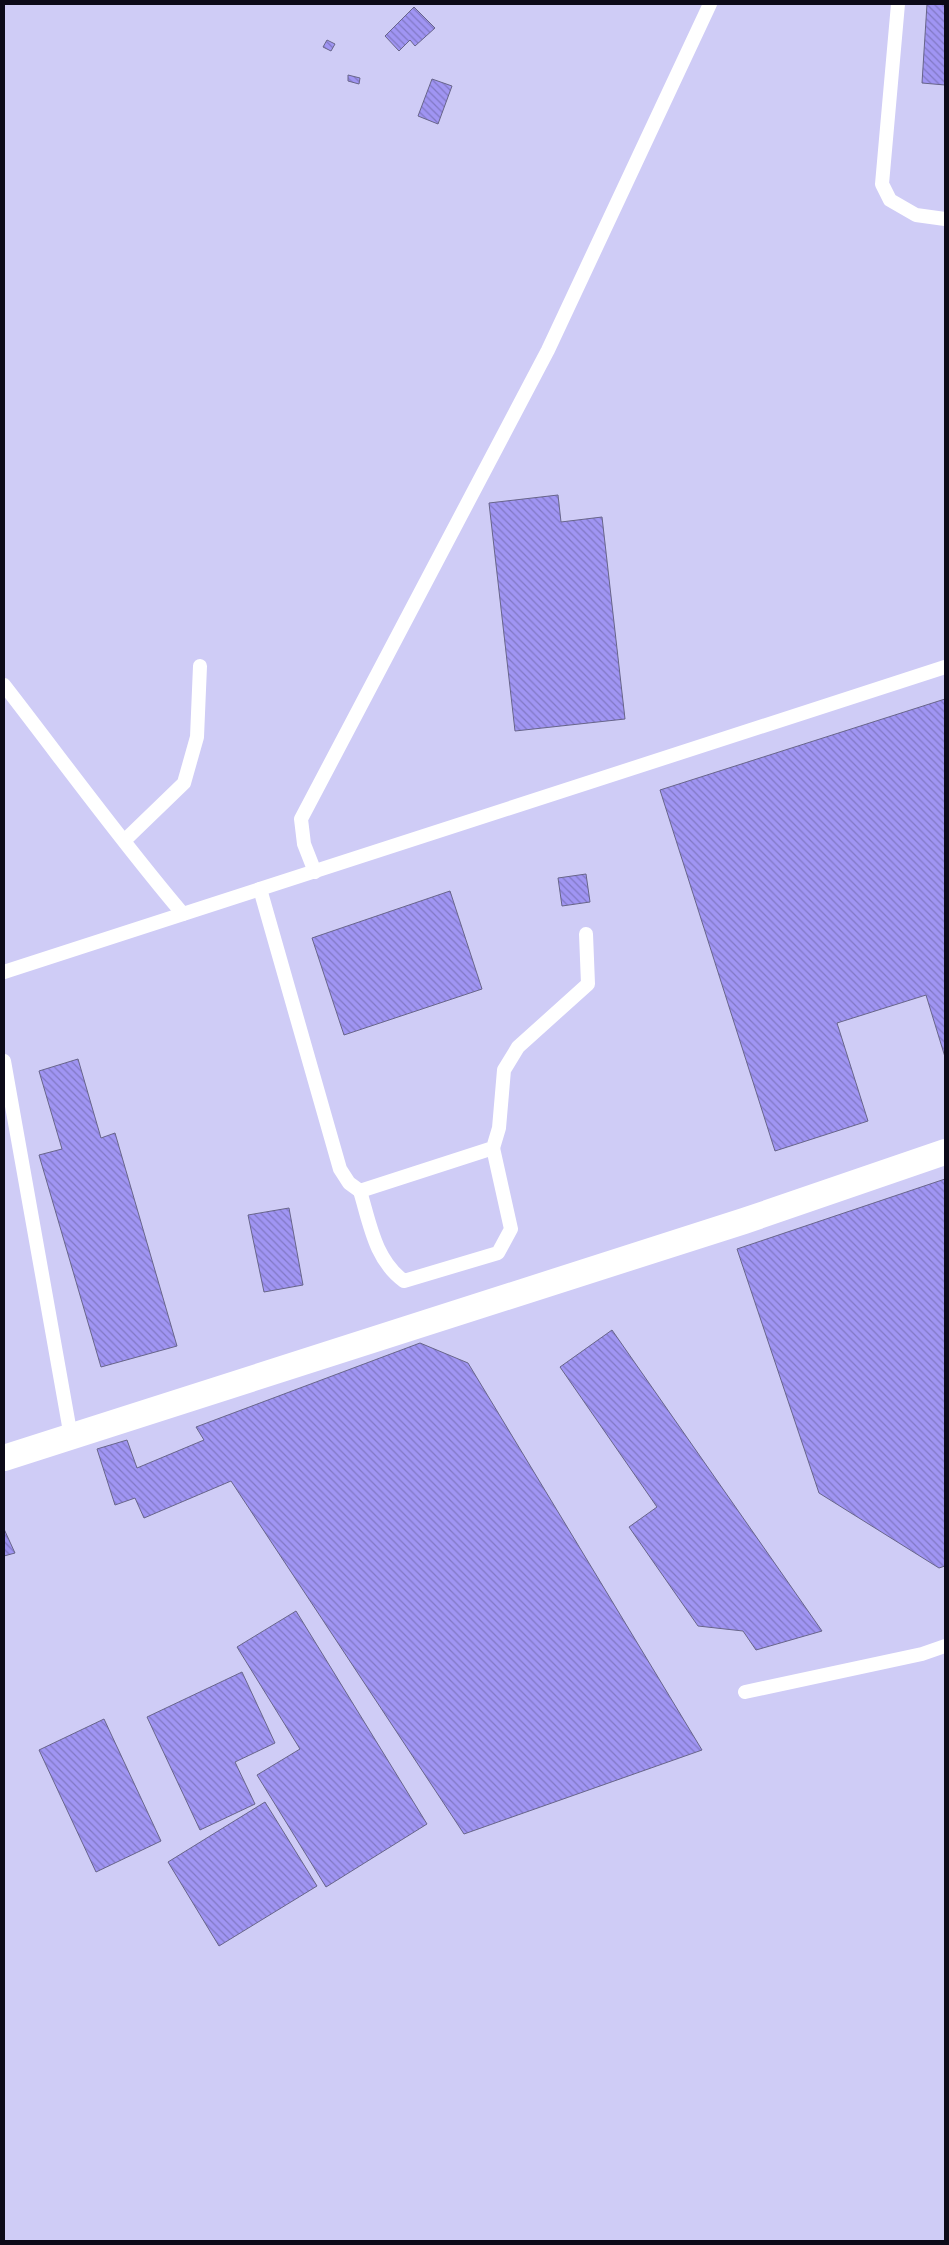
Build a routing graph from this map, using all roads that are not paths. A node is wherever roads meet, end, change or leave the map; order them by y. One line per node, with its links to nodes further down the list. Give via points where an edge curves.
1 (710, 4): 8 (lane, via 548,350 301,819 304,844)
2 (898, 4): 3 (lane, via 882,184 890,200 916,215)
3 (945, 219)
4 (200, 666): 7 (lane, via 197,737 184,783)
5 (945, 667): 8 (lane)
6 (4, 685): 7 (lane)
7 (125, 840): 10 (lane)
8 (315, 872): 9 (lane)
9 (260, 889): 10 (lane); 16 (lane, via 340,1169 349,1183)
10 (183, 914): 12 (lane)
11 (586, 934): 14 (lane, via 588,984 518,1047 504,1070)
12 (4, 972)
13 (4, 1061): 17 (lane)
14 (493, 1148): 16 (lane); 16 (lane, via 510,1229 498,1253 404,1281 392,1272 377,1248)
15 (945, 1152): 17 (street, via 735,1224)
16 (360, 1191)
17 (71, 1437): 18 (street)
18 (4, 1458)
19 (945, 1646): 20 (lane, via 922,1654)
20 (745, 1692)

